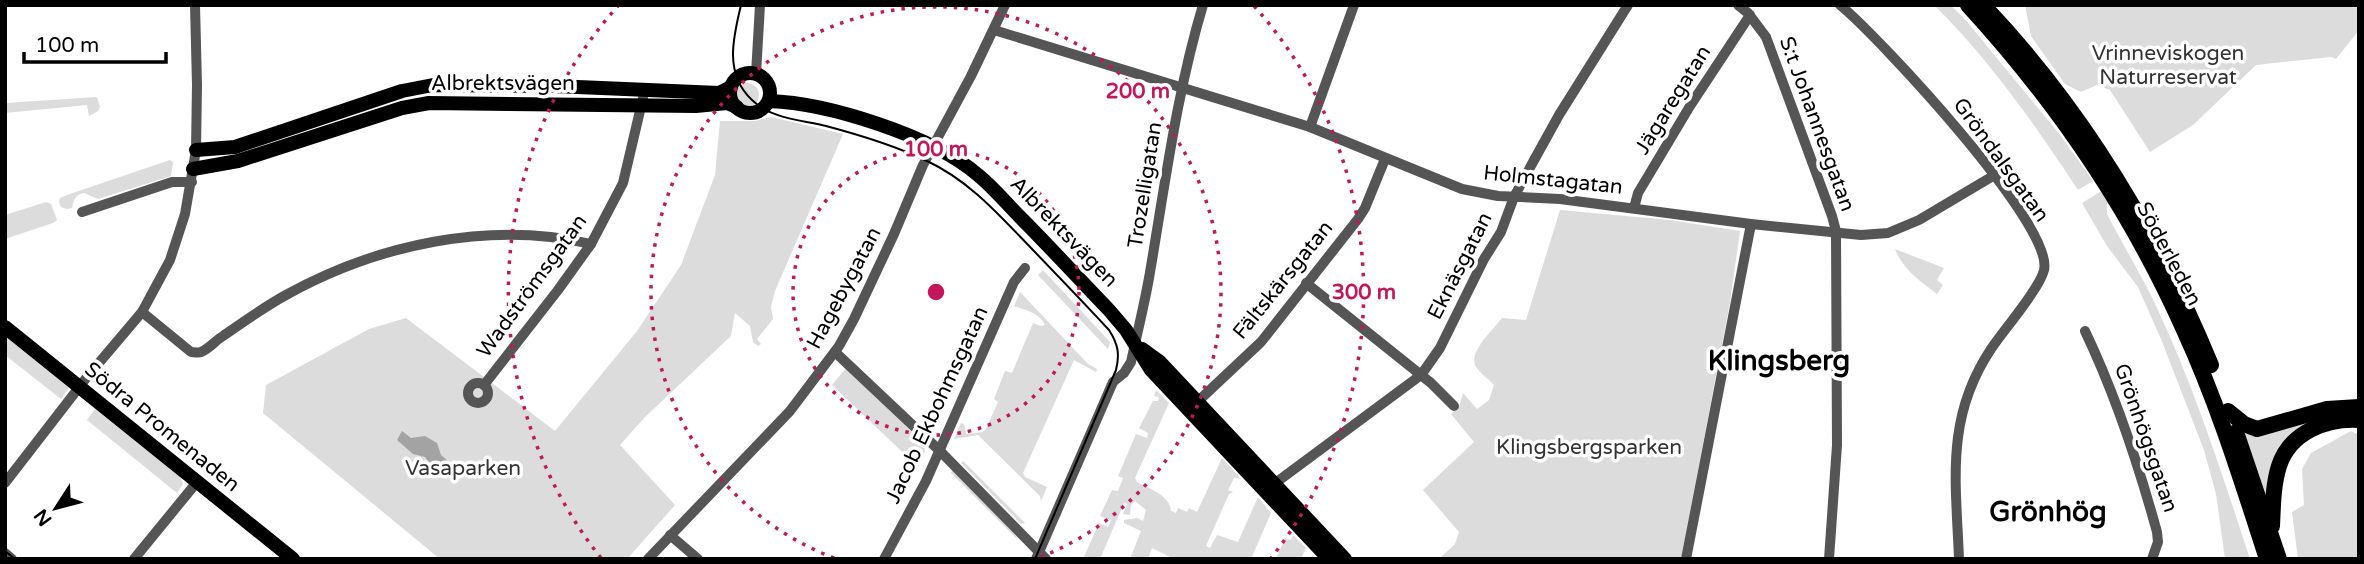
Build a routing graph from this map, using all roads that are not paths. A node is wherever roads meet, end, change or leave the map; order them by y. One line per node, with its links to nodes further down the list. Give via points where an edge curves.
1 (195, 5): 22 (street)
2 (760, 5): 13 (street)
3 (1005, 5): 12 (street, Hagebygatan)
4 (1203, 5): 14 (street, Trozelligatan)
5 (1354, 5): 20 (street)
6 (1628, 5): 26 (street, Eknäsgatan)
7 (1738, 5): 11 (street, S:t Johannesgatan)
8 (1840, 5): 25 (street, Gröndalsgatan, via 1933,98)
9 (1968, 5): 67 (highway, Söderleden, via 2049,100 2128,218 2204,377)
10 (1983, 5): 45 (highway, Söderleden, via 2073,114 2136,209 2192,319)
11 (1750, 15): 27 (street, Jägaregatan, via 1689,106 1638,193); 30 (street, S:t Johannesgatan, via 1772,52)
12 (994, 30): 14 (street, Holmstagatan); 21 (street, Hagebygatan)
13 (756, 74): 15 (main road, via 742,75); 17 (main road)
14 (1181, 86): 20 (street, Holmstagatan); 37 (street, Trozelligatan)
15 (731, 87): 16 (main road, Albrektsvägen, via 719,93); 19 (main road)
16 (644, 89): 18 (street, Wadströmsgatan); 22 (main road, Albrektsvägen, via 433,85 402,90 235,147)
17 (769, 94): 19 (main road, via 763,109 747,113); 21 (main road, Albrektsvägen, via 850,116)
18 (642, 105): 19 (main road, Albrektsvägen, via 727,103); 24 (main road, Albrektsvägen, via 429,103 214,164); 31 (street, Wadströmsgatan, via 623,183)
19 (737, 107)
20 (1310, 127): 23 (street, Holmstagatan)
21 (933, 146): 37 (main road, Albrektsvägen, via 989,184 1114,316); 38 (street, Hagebygatan, via 866,295)
22 (196, 150): 24 (street)
23 (1385, 159): 26 (street, Holmstagatan, via 1462,189); 33 (street, Fältskärsgatan, via 1358,219)
24 (192, 175): 28 (street, Albrektsvägen); 34 (street, via 186,214 170,260)
25 (1993, 176): 30 (street, Holmstagatan, via 1888,233); 65 (street, Gröndalsgatan, via 2029,229 2045,268 1979,367 1964,406 1955,447)
26 (1514, 197): 27 (street, Holmstagatan); 39 (street, Eknäsgatan, via 1501,232 1440,348)
27 (1634, 208): 29 (street, Holmstagatan)
28 (82, 212)
29 (1751, 224): 30 (street, Holmstagatan); 63 (street)
30 (1836, 231): 64 (street, S:t Johannesgatan, via 1837,445)
31 (591, 244): 34 (street, via 559,236 511,234 454,239 391,252 285,295 200,352 191,352); 40 (street, Wadströmsgatan)
32 (1025, 268): 47 (street, Jacob Ekbohmsgatan, via 1014,282)
33 (1306, 283): 39 (street); 42 (street, Fältskärsgatan, via 1261,342)
34 (142, 313): 41 (street)
35 (5, 327): 41 (main road, Södra Promenaden)
36 (2085, 331): 66 (street, Grönhögsgatan, via 2138,463 2157,532)
37 (1135, 345): 42 (main road, Albrektsvägen, via 1152,370); 55 (street, Trozelligatan, via 1131,362 1113,382)
38 (835, 352): 47 (street); 51 (street, Hagebygatan, via 790,411)
39 (1421, 374): 43 (street); 50 (street, Eknäsgatan)
40 (484, 385)
41 (81, 388): 48 (main road, Södra Promenaden); 49 (street)
42 (1193, 406): 50 (main road, Albrektsvägen)
43 (1454, 406)
44 (2359, 407): 45 (highway, via 2327,409 2257,429)
45 (2228, 411): 52 (highway, Söderleden)
46 (2359, 420): 52 (highway, via 2322,423 2284,455 2274,492)
47 (940, 451): 55 (street); 60 (street, Jacob Ekbohmsgatan)
48 (197, 482): 57 (street); 58 (main road, Södra Promenaden)
49 (5, 483)
50 (1269, 487): 61 (main road, Albrektsvägen); 62 (main road, Albrektsvägen)
51 (670, 535): 54 (street, Hagebygatan); 59 (street)
52 (2271, 535): 68 (highway, Söderleden)
53 (5, 553): 56 (street)
54 (653, 555)
55 (1041, 556)
56 (12, 559)
57 (134, 559)
58 (293, 559)
59 (698, 559)
60 (884, 559)
61 (1329, 559)
62 (1345, 559)
63 (1686, 559)
64 (1829, 559)
65 (1959, 559)
66 (2152, 559)
67 (2267, 559)
68 (2279, 559)

